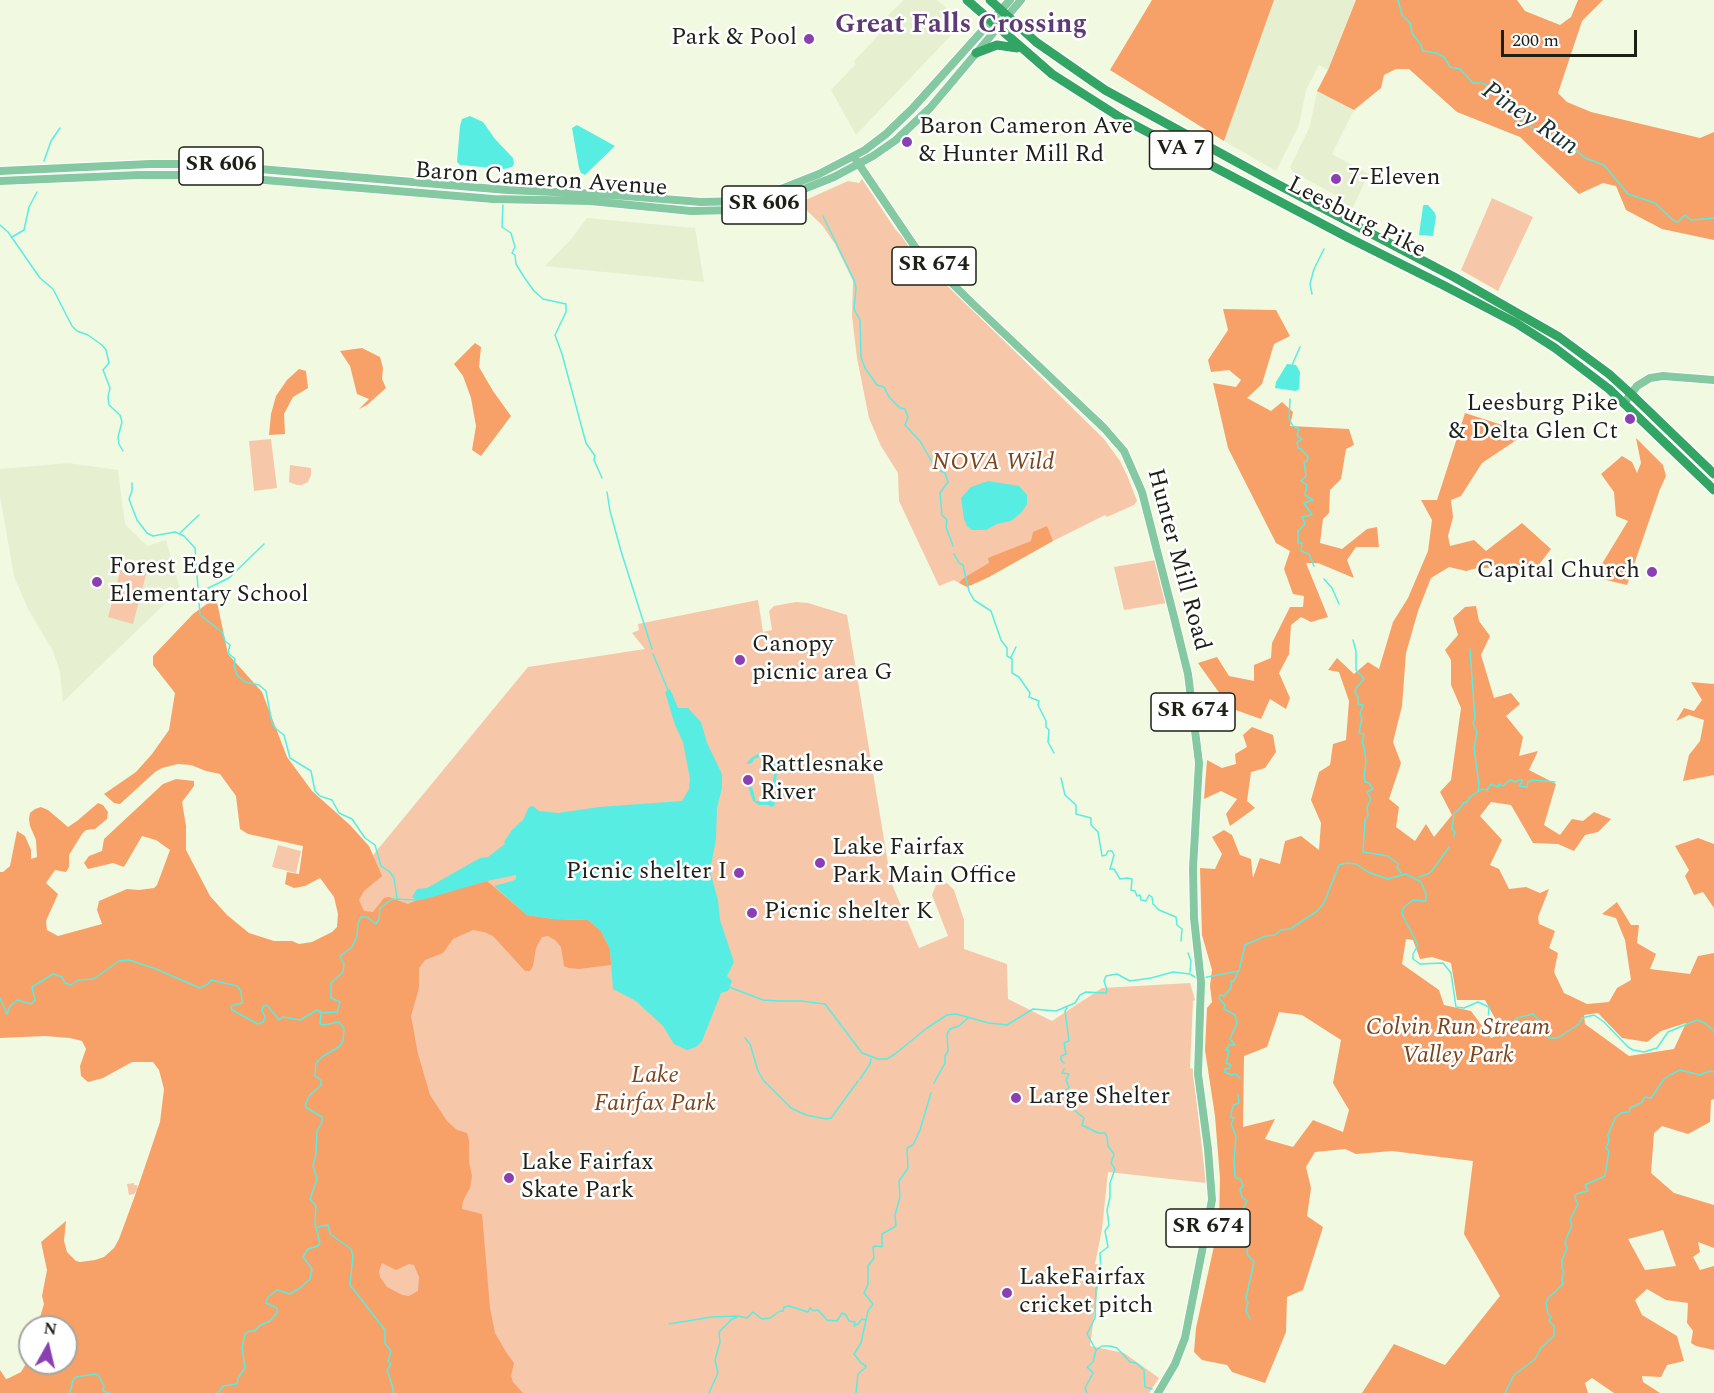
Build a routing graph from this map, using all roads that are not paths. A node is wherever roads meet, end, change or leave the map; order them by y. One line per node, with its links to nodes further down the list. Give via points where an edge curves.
1 (967, 0): 6 (highway, Leesburg Pike / VA 7)
2 (990, 0): 5 (highway, Leesburg Pike / VA 7)
3 (1010, 0): 5 (main road)
4 (1021, 0): 5 (main road)
5 (1004, 13): 6 (main road, Baron Cameron Avenue / SR 606); 14 (highway, Leesburg Pike / VA 7, via 1060,60 1105,90 1530,319 1583,354)
6 (994, 25): 7 (highway, Leesburg Pike / VA 7); 8 (main road, Baron Cameron Avenue / SR 606); 9 (main road, Baron Cameron Avenue / SR 606, via 886,134)
7 (1022, 49): 8 (highway, via 997,45); 15 (highway, Leesburg Pike / VA 7, via 1066,84 1121,118 1516,323 1571,359)
8 (976, 53): 10 (main road, Baron Cameron Avenue / SR 606, via 919,120)
9 (854, 157): 10 (main road, Hunter Mill Road / SR 674); 11 (main road, Baron Cameron Avenue / SR 606, via 766,195 729,203 507,190 201,164)
10 (859, 164): 12 (main road, Baron Cameron Avenue / SR 606, via 765,204 712,212 590,201 476,198 212,175); 18 (main road, Hunter Mill Road / SR 674, via 915,247 1118,444 1142,492 1155,538 1191,692 1199,768 1193,851 1196,936 1205,1007 1198,1055 1211,1209 1185,1338)
11 (0, 171)
12 (0, 181)
13 (1714, 380): 14 (main road, via 1655,377 1642,382)
14 (1631, 394): 15 (main road); 16 (highway, Leesburg Pike / VA 7)
15 (1624, 403): 17 (highway, Leesburg Pike / VA 7)
16 (1714, 474)
17 (1714, 490)
18 (1158, 1393)

